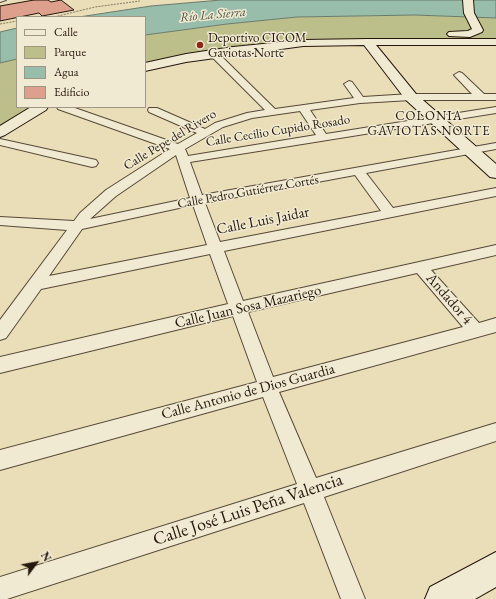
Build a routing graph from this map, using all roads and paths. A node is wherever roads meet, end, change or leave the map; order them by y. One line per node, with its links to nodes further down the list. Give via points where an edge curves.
1 (4, 0): 3 (lane)
2 (468, 0): 9 (main road, via 469,13)
3 (0, 1)
4 (140, 1): 6 (path, via 95,7)
5 (479, 5): 9 (main road, via 481,18)
6 (58, 16)
7 (16, 21): 8 (path)
8 (0, 24)
9 (488, 29): 10 (main road, via 470,34)
10 (437, 31)
11 (367, 42): 12 (main road, via 400,35); 13 (main road, via 303,43); 18 (main road)
12 (496, 43)
13 (214, 54): 14 (main road); 26 (street)
14 (146, 67)
15 (459, 75): 17 (street)
16 (349, 84): 20 (street)
17 (481, 97): 18 (street, Calle Pepe del Rivero); 19 (street, Calle Pepe del Rivero)
18 (411, 98): 20 (street, Calle Pepe del Rivero); 27 (main road)
19 (496, 98)
20 (360, 100): 23 (street, Calle Pepe del Rivero)
21 (39, 108): 28 (main road)
22 (65, 108): 34 (street)
23 (302, 108): 26 (street, Calle Pepe del Rivero); 30 (street)
24 (153, 110): 29 (street)
25 (496, 110): 27 (street, Calle Cecilio Cupido Rosado)
26 (273, 112): 29 (street, Calle Pepe del Rivero, via 240,118)
27 (434, 119): 30 (street, Calle Cecilio Cupido Rosado); 33 (main road)
28 (0, 132)
29 (205, 133): 34 (street, Calle Pepe del Rivero)
30 (323, 138): 34 (street, Calle Cecilio Cupido Rosado)
31 (0, 142): 35 (street)
32 (496, 146): 33 (street, Calle Pedro Gutiérrez Cortés)
33 (471, 151): 36 (street, Calle Pedro Gutiérrez Cortés); 37 (main road)
34 (181, 154): 39 (street); 42 (street, Calle Pepe del Rivero, via 111,193)
35 (92, 163)
36 (359, 172): 39 (street, Calle Pedro Gutiérrez Cortés); 40 (street)
37 (496, 173)
38 (496, 192): 40 (street, Calle Luis Jaidar)
39 (198, 200): 42 (street, Calle Pedro Gutiérrez Cortés); 43 (street)
40 (390, 213): 43 (street, Calle Luis Jaidar)
41 (0, 221): 42 (street, Calle Pedro Gutiérrez Cortés)
42 (76, 226): 46 (street, Calle Pepe del Rivero)
43 (215, 248): 46 (street, Calle Luis Jaidar); 47 (street)
44 (496, 250): 45 (street, Calle Juan Sosa Mazariego)
45 (421, 268): 47 (street, Calle Juan Sosa Mazariego); 49 (street, Andador 4)
46 (36, 284): 50 (street, Calle Pepe del Rivero)
47 (238, 308): 51 (street, Calle Juan Sosa Mazariego); 52 (street)
48 (496, 325): 49 (street, Calle Antonio de Dios Guardia)
49 (476, 331): 52 (street, Calle Antonio de Dios Guardia)
50 (0, 333)
51 (0, 365)
52 (268, 387): 54 (street, Calle Antonio de Dios Guardia); 55 (street)
53 (496, 432): 55 (street, Calle José Luis Peña Valencia)
54 (0, 460)
55 (310, 490): 57 (street, Calle José Luis Peña Valencia); 58 (street)
56 (496, 568): 59 (main road)
57 (0, 589)
58 (352, 599)
59 (442, 599)

